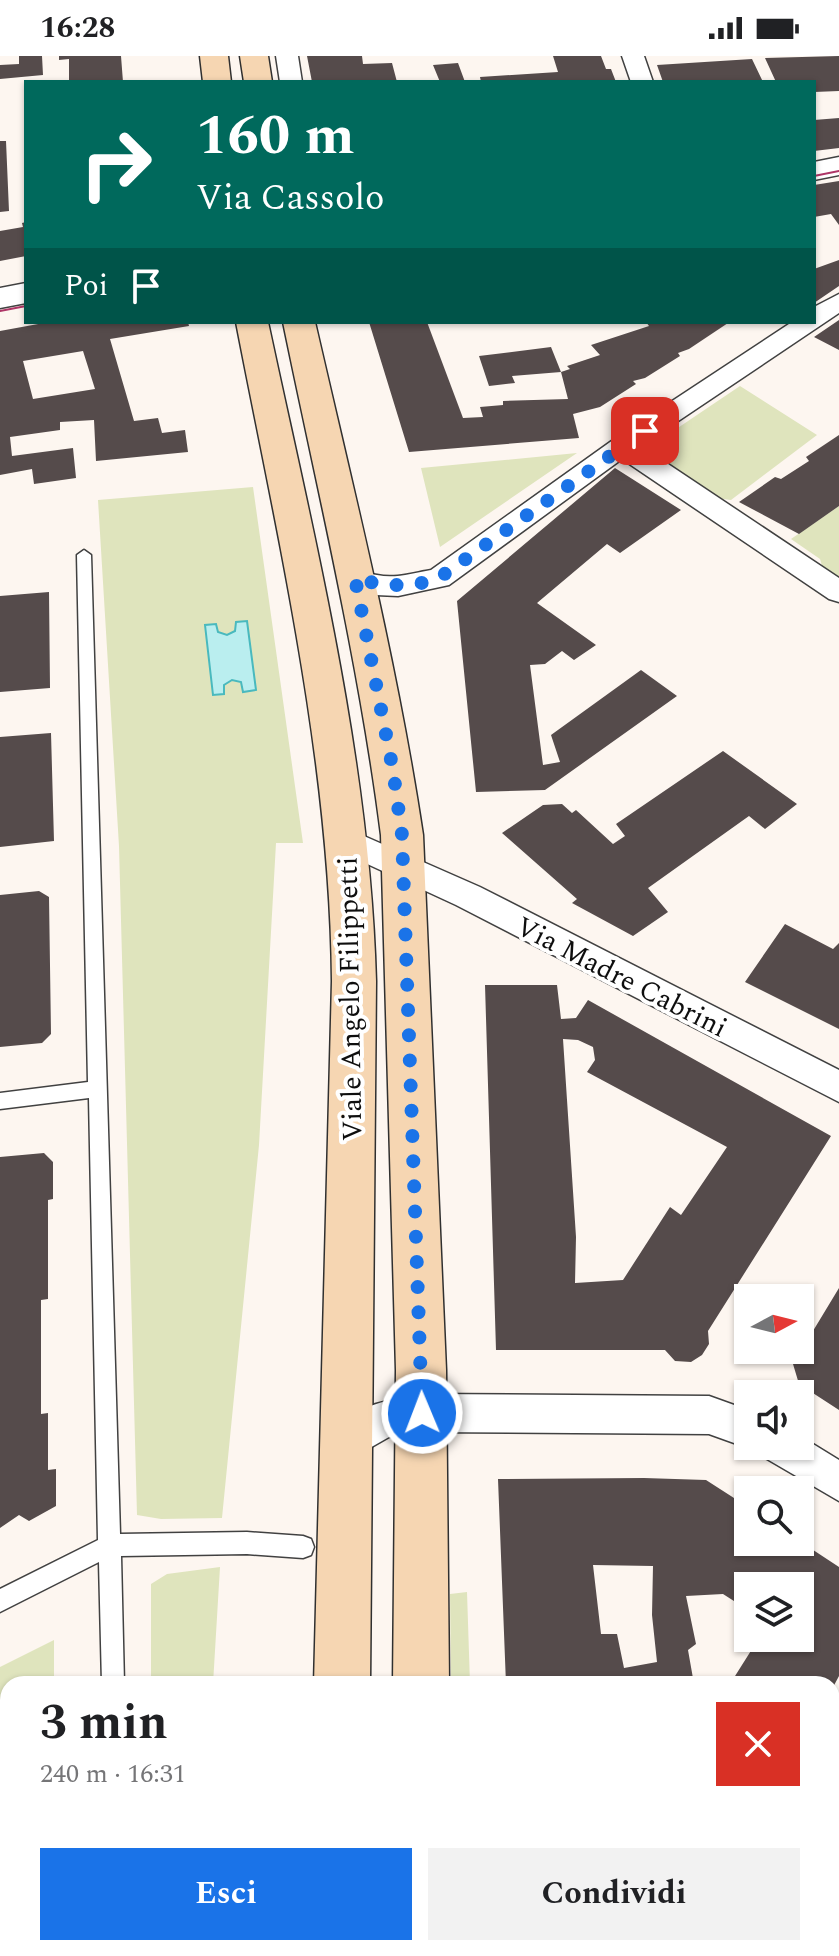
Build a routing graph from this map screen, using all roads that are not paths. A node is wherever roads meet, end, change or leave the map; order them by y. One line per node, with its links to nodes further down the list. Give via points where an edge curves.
1 (254, 56): 4 (main road)
2 (287, 56): 5 (street)
3 (633, 56): 6 (street)
4 (258, 80)
5 (291, 80)
6 (641, 80)
7 (839, 166): 8 (street)
8 (816, 171)
9 (24, 293): 10 (street)
10 (0, 298)
11 (839, 302): 14 (street)
12 (24, 309): 13 (street)
13 (0, 313)
14 (816, 317)
15 (252, 324): 22 (main road, Viale Angelo Filippetti)
16 (299, 324): 20 (main road, Viale Angelo Filippetti)
17 (806, 324): 18 (street)
18 (622, 446): 20 (street, via 439,578 398,586); 21 (street)
19 (84, 555): 25 (lane)
20 (355, 578): 23 (main road, Viale Angelo Filippetti, via 397,793)
21 (839, 592)
22 (348, 841): 23 (street, Via Madre Cabrini); 29 (main road, Viale Angelo Filippetti, via 354,981)
23 (404, 865): 24 (street, Via Madre Cabrini); 27 (main road, Viale Angelo Filippetti)
24 (839, 1087)
25 (98, 1089): 26 (lane); 32 (lane)
26 (0, 1101)
27 (422, 1413): 28 (street, via 666,1413 709,1415); 29 (street, via 382,1420); 37 (main road, Viale Angelo Filippetti)
28 (734, 1424)
29 (347, 1442): 36 (main road, Viale Angelo Filippetti)
30 (804, 1460): 31 (street)
31 (839, 1482)
32 (111, 1545): 33 (lane); 34 (lane); 35 (lane)
33 (303, 1547)
34 (0, 1601)
35 (113, 1676)
36 (342, 1676)
37 (421, 1676)

